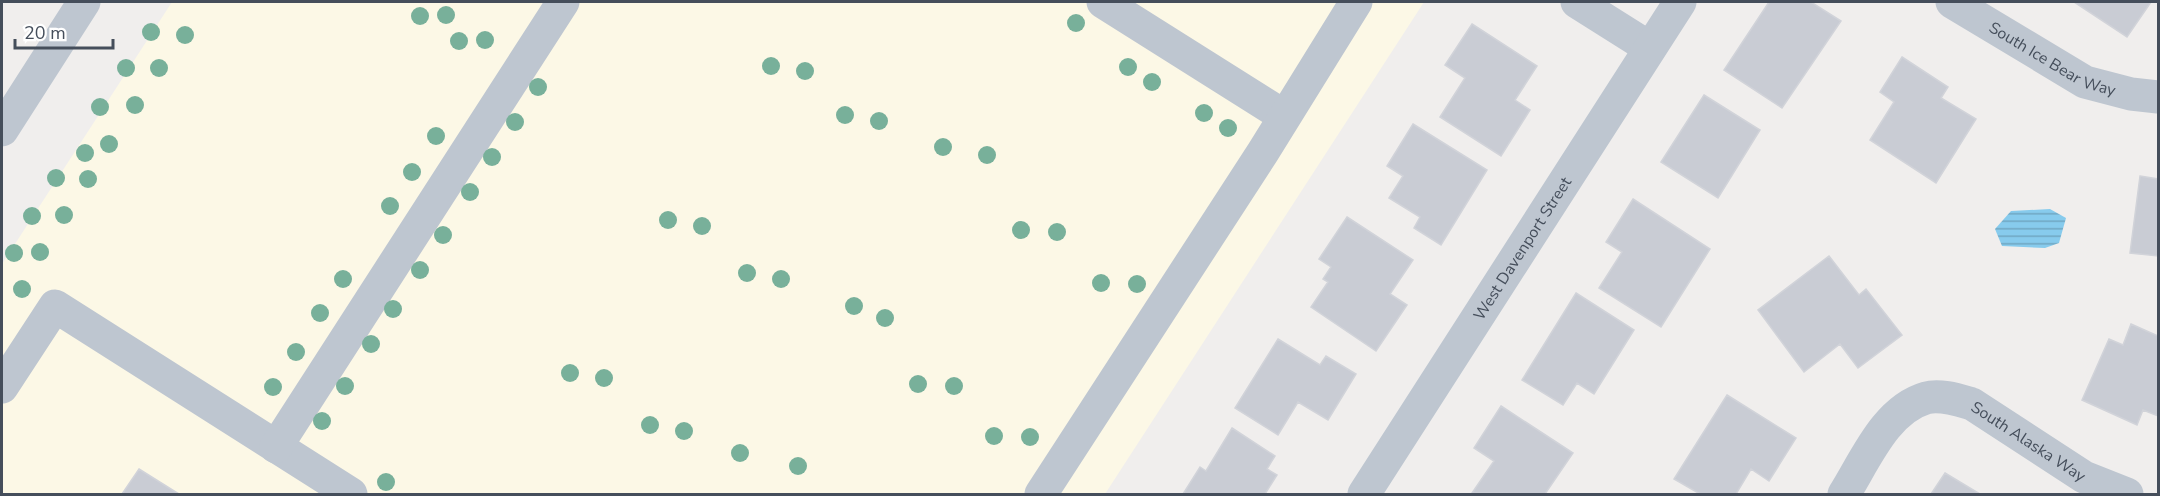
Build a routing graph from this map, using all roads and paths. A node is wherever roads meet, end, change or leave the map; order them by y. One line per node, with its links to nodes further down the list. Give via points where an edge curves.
1 (84, 2): 11 (street)
2 (563, 2): 13 (street)
3 (1103, 2): 10 (street)
4 (1356, 2): 10 (street)
5 (1577, 2): 8 (street)
6 (1680, 2): 8 (street, West Davenport Street)
7 (1952, 2): 9 (street, South Ice Bear Way, via 2085,82)
8 (1650, 48): 16 (street, West Davenport Street)
9 (2158, 97)
10 (1284, 116): 15 (street)
11 (2, 130)
12 (2, 387): 13 (street, via 56,306)
13 (276, 447): 14 (street)
14 (351, 495)
15 (1041, 495)
16 (1364, 495)
17 (1844, 495): 18 (street, South Alaska Way, via 1890,422 1908,406 1928,397 1972,404 2084,477)
18 (2127, 495)

